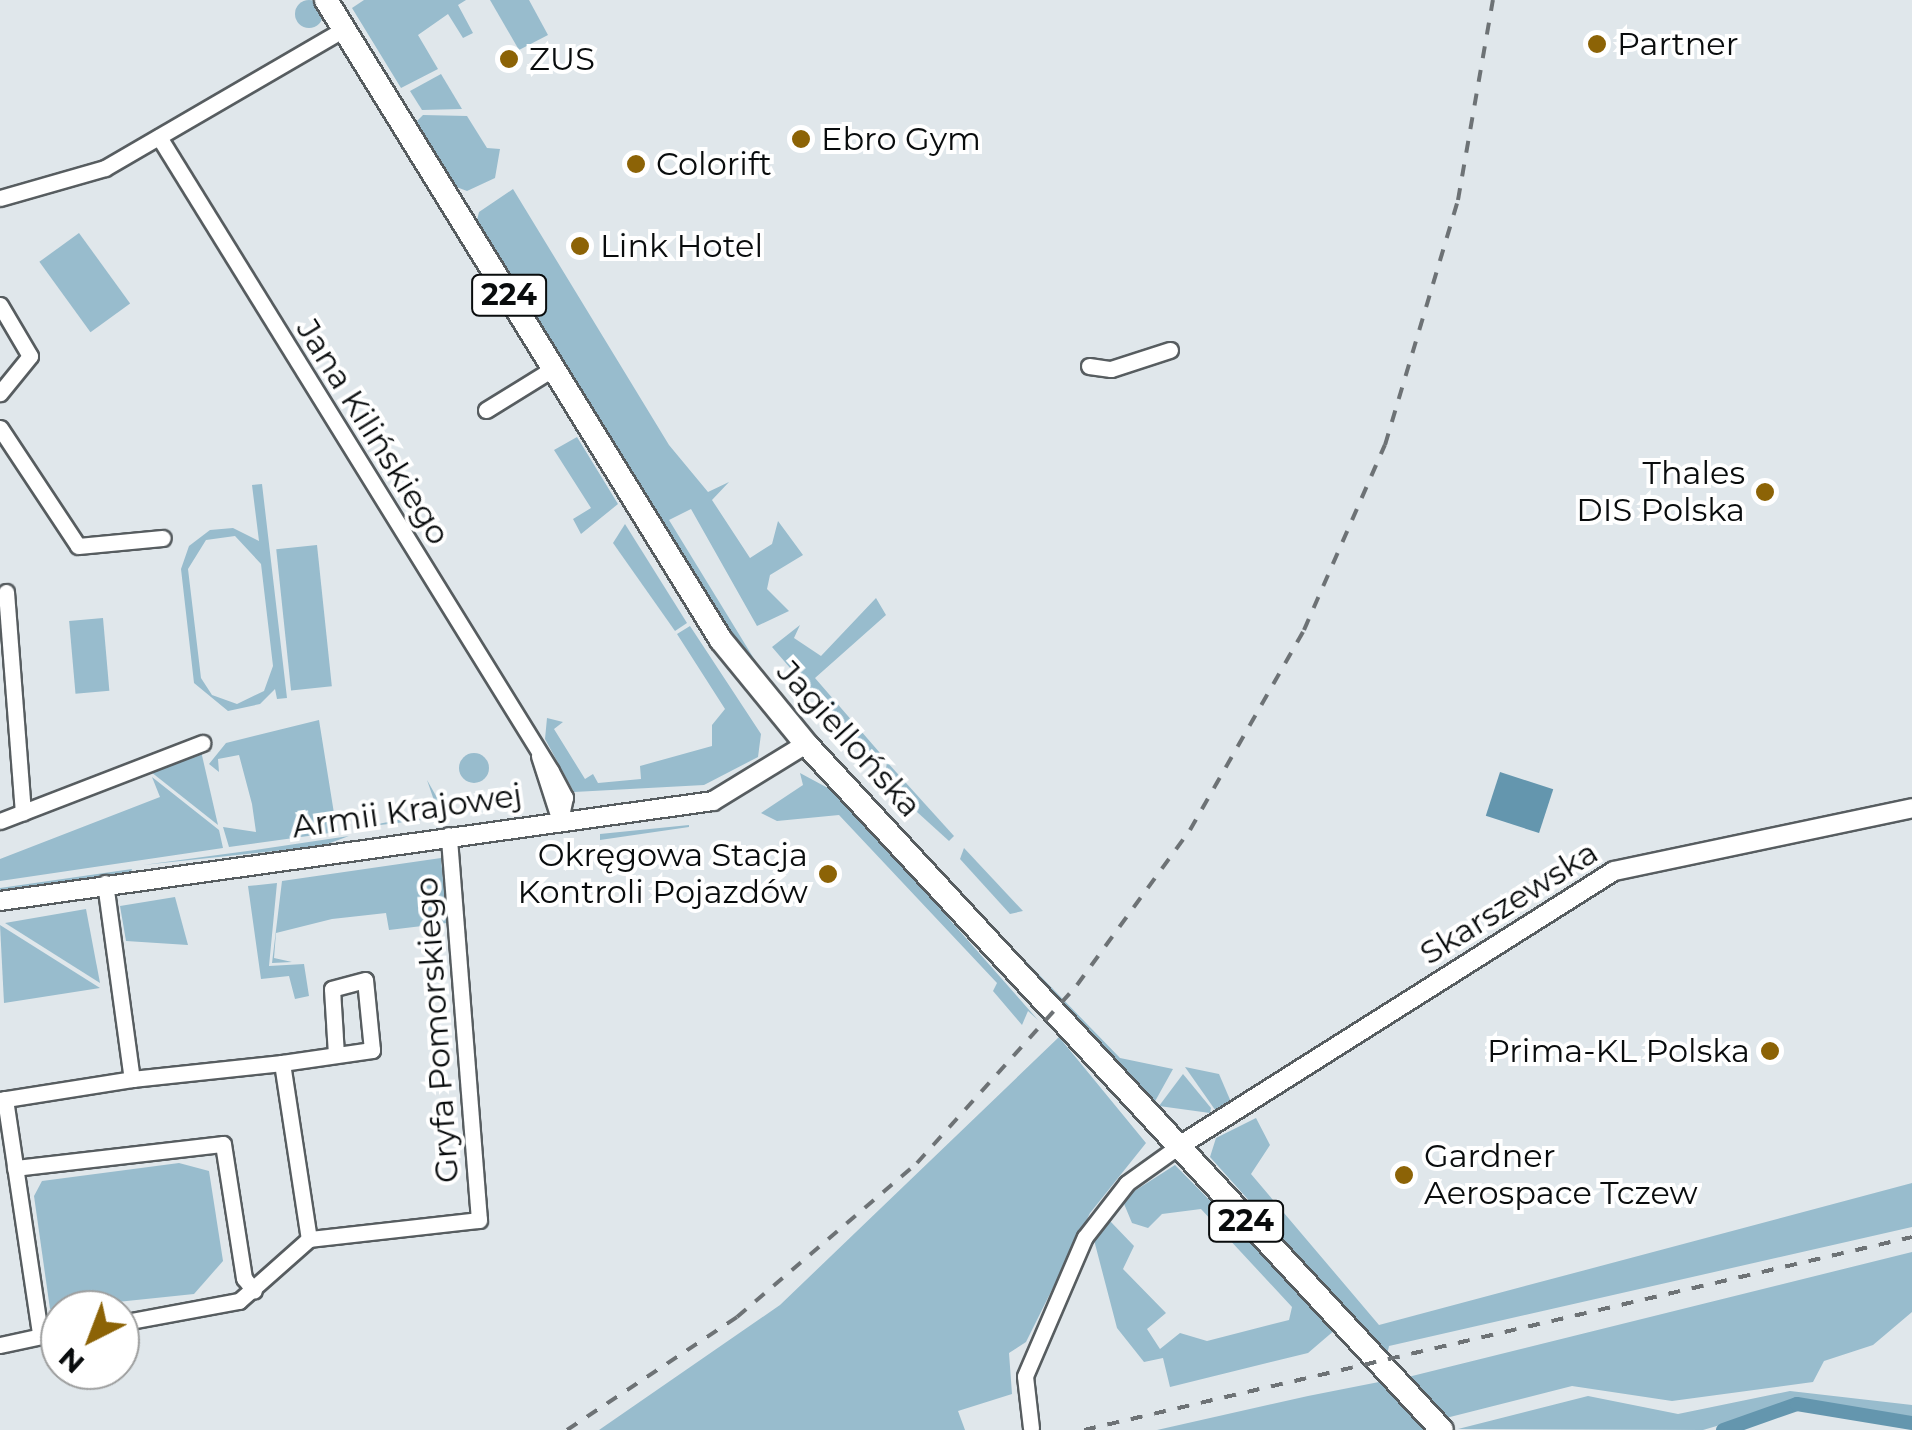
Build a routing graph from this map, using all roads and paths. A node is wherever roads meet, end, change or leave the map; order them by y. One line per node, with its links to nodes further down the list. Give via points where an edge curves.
1 (326, 0): 2 (main road, Jagiellońska / 224)
2 (344, 28): 3 (street); 8 (main road, Jagiellońska / 224)
3 (160, 137): 4 (street, via 80,178); 19 (street, Jana Kilińskiego, via 539,756)
4 (0, 198)
5 (0, 305): 9 (street, via 30,356)
6 (1170, 350): 7 (street)
7 (1089, 366)
8 (554, 368): 10 (street); 15 (main road, Jagiellońska / 224, via 721,640)
9 (0, 393)
10 (486, 410)
11 (0, 428): 12 (street, via 78,546)
12 (163, 538)
13 (6, 592): 17 (street)
14 (202, 743): 17 (street)
15 (806, 744): 19 (street, Armii Krajowej, via 734,796); 27 (main road, Jagiellońska / 224)
16 (1912, 808): 27 (street, Skarszewska, via 1614,871)
17 (22, 812): 18 (street)
18 (0, 821)
19 (560, 821): 20 (street, Armii Krajowej)
20 (449, 835): 21 (street, Armii Krajowej); 29 (street, Gryfa Pomorskiego, via 479,1220)
21 (105, 883): 22 (street, Armii Krajowej); 25 (street)
22 (0, 902)
23 (336, 1055): 23 (street, via 378,1043 365,980 332,988); 24 (street)
24 (282, 1063): 25 (street); 29 (street)
25 (132, 1079): 26 (street)
26 (3, 1100): 28 (street)
27 (1176, 1148): 34 (street, via 1127,1183 1085,1237 1025,1376); 35 (main road, Jagiellońska / 224)
28 (15, 1168): 30 (street, via 223,1144 244,1278); 32 (street)
29 (309, 1240): 30 (street)
30 (254, 1291): 31 (street, via 204,1312)
31 (140, 1321)
32 (40, 1334): 33 (street)
33 (0, 1345)
34 (1031, 1428)
35 (1442, 1430)

